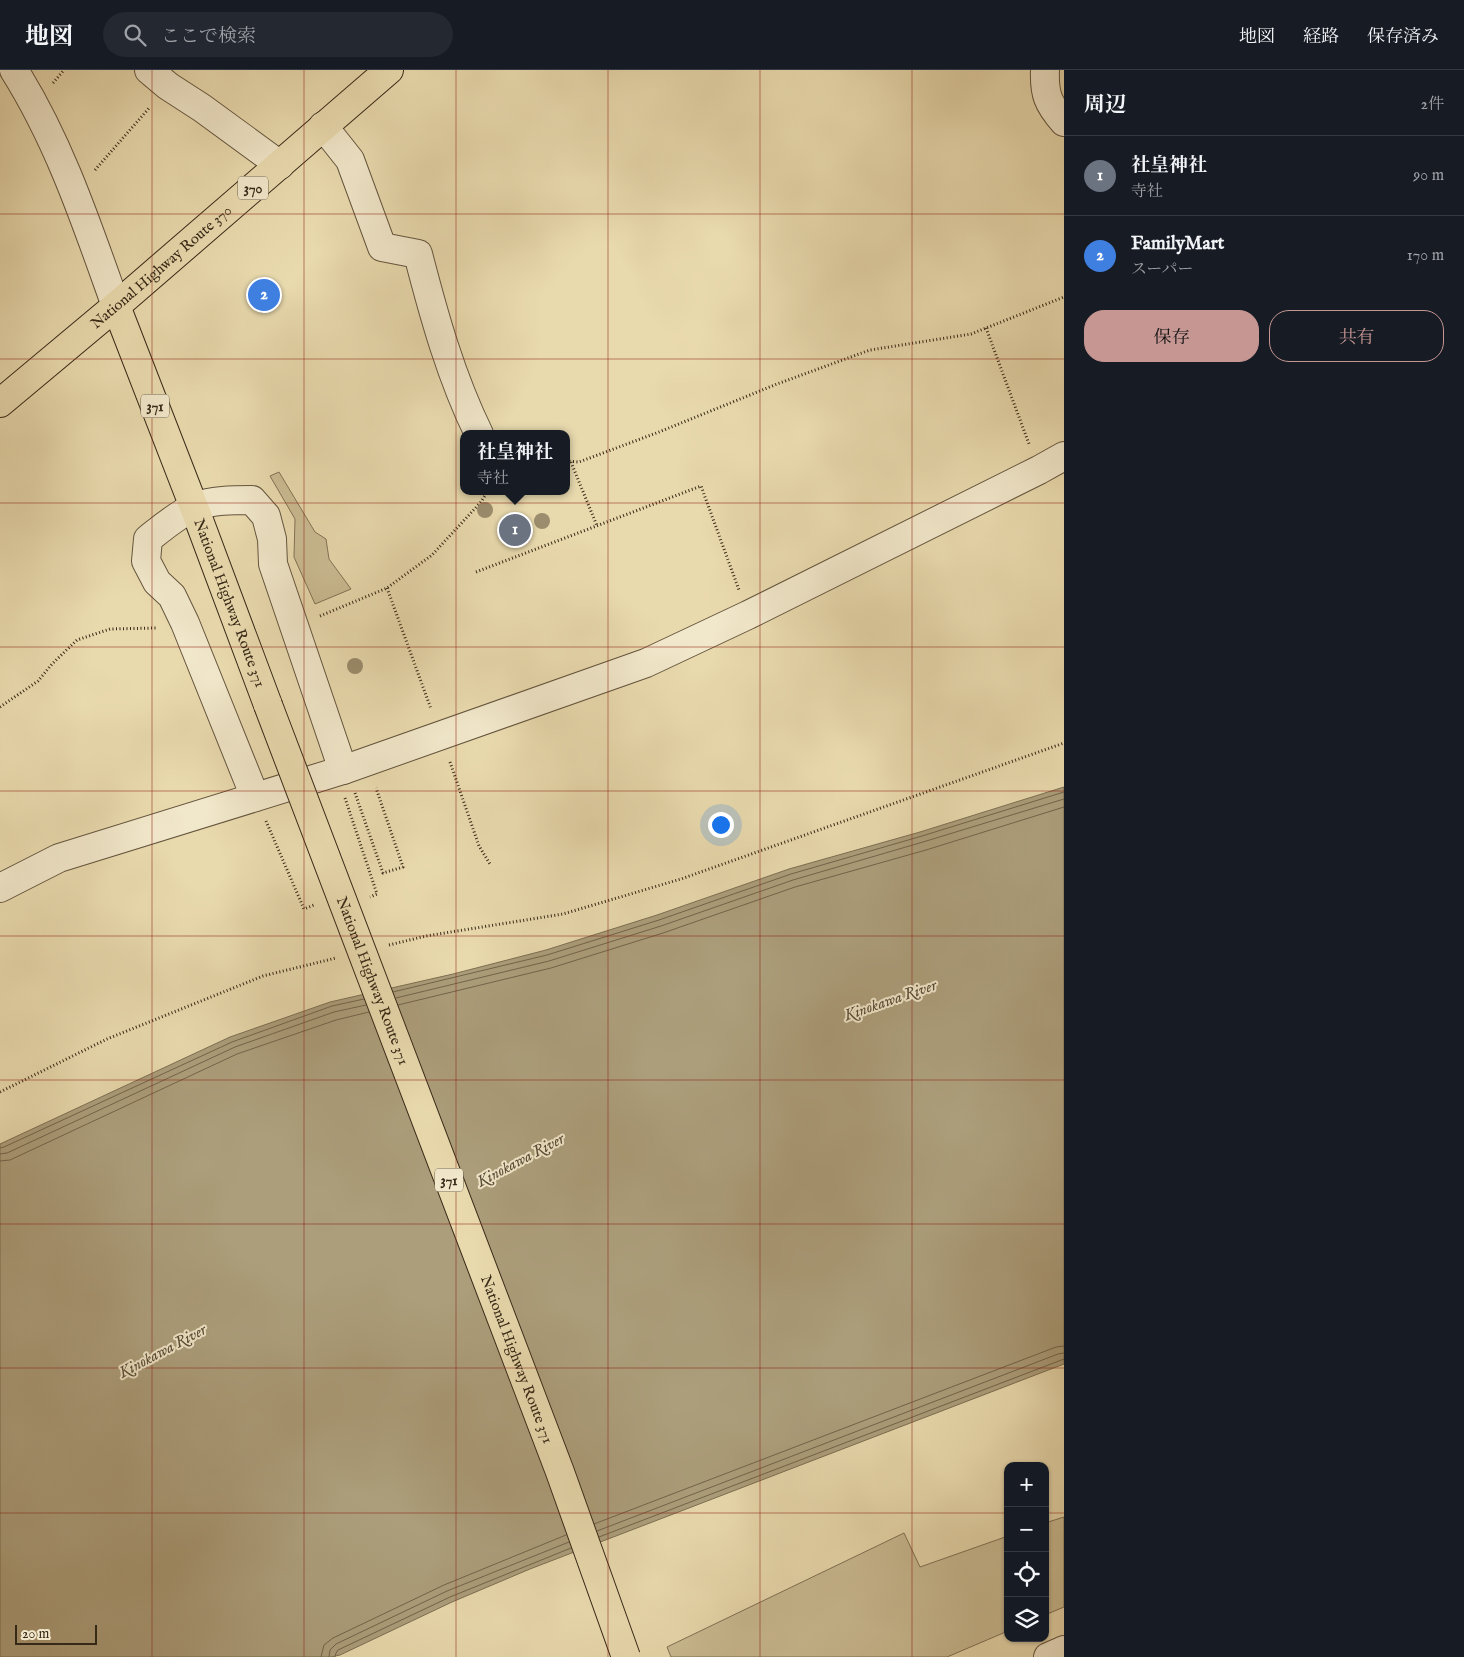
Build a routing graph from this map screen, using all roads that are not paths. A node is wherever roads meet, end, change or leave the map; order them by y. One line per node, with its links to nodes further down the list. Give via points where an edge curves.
1 (14, 70): 8 (street, via 33,100 70,181)
2 (389, 70): 6 (highway, National Highway Route 370 / 370)
3 (1045, 70): 5 (street, via 1045,87 1052,108)
4 (159, 78): 7 (street)
5 (1064, 122)
6 (323, 126): 7 (highway, National Highway Route 370 / 370); 10 (street, via 350,160 382,247 418,254 436,323 464,404)
7 (280, 165): 8 (highway, National Highway Route 370 / 370)
8 (116, 306): 9 (highway, National Highway Route 370 / 370); 12 (highway, National Highway Route 371 / 371)
9 (0, 403)
10 (477, 430)
11 (1064, 456): 13 (street, via 646,663 441,737)
12 (194, 507): 13 (street, via 226,500 252,500 266,516 272,539 273,564); 14 (street, via 148,539 146,561 157,582 172,596 185,623); 17 (highway, National Highway Route 371 / 371, bridge, via 560,1472)
13 (351, 777): 14 (street)
14 (255, 797): 15 (street, via 58,858)
15 (0, 888)
16 (1064, 1650): 18 (street)
17 (626, 1657)
18 (1048, 1657)

